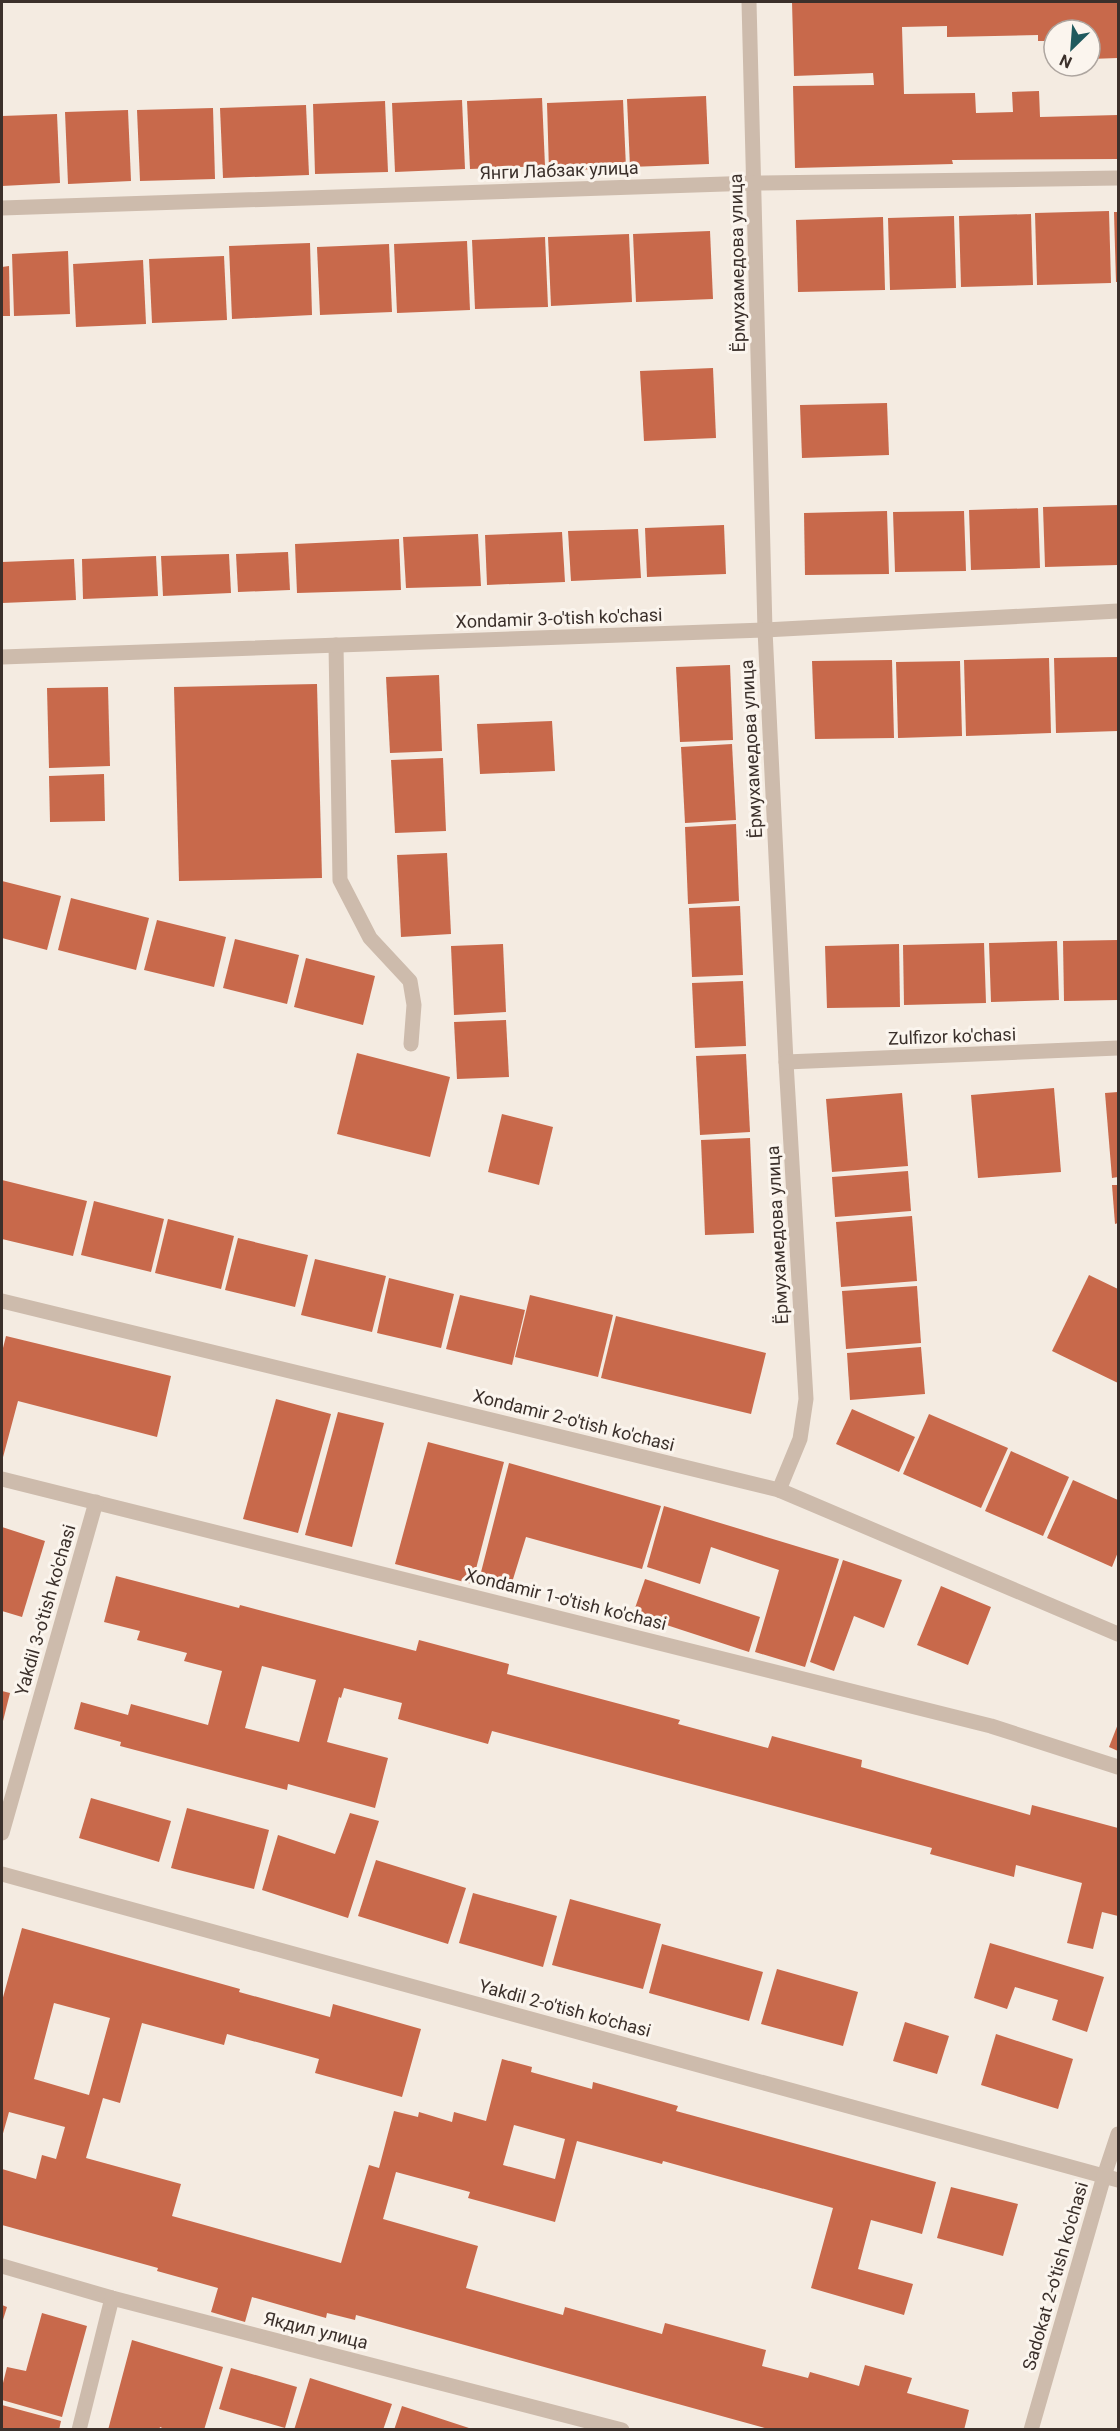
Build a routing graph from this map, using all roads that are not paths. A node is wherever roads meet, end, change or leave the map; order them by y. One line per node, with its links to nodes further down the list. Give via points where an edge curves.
1 (749, 2): 3 (street, Ёрмухамедова улица)
2 (1119, 178): 3 (street, Янги Лабзак улица)
3 (755, 183): 4 (street, Янги Лабзак улица); 6 (street, Ёрмухамедова улица)
4 (2, 208)
5 (1119, 611): 6 (street, Xondamir 3-o'tish ko'chasi)
6 (765, 630): 7 (street, Xondamir 3-o'tish ko'chasi); 11 (street, Ёрмухамедова улица)
7 (336, 645): 8 (street, Xondamir 3-o'tish ko'chasi); 9 (street, via 340,880 370,938 410,981 414,1005)
8 (2, 657)
9 (411, 1044)
10 (1119, 1048): 11 (street, Zulfizor ko'chasi)
11 (786, 1062): 14 (street, Ёрмухамедова улица, via 806,1399 800,1439)
12 (2, 1301): 14 (street, Xondamir 2-o'tish ko'chasi)
13 (2, 1479): 15 (street, Xondamir 1-o'tish ko'chasi)
14 (779, 1490): 16 (street, Xondamir 2-o'tish ko'chasi)
15 (96, 1502): 17 (street, Xondamir 1-o'tish ko'chasi, via 992,1726); 18 (street, Yakdil 3-o'tish ko'chasi)
16 (1119, 1634)
17 (1119, 1767)
18 (2, 1833)
19 (2, 1874): 21 (street, Yakdil 2-o'tish ko'chasi)
20 (1119, 2133): 21 (street, Sadokat 2-o'tish ko'chasi)
21 (1111, 2178): 26 (street, Sadokat 2-o'tish ko'chasi)
22 (2, 2265): 23 (street, Якдил улица)
23 (112, 2298): 24 (street); 25 (street, Якдил улица)
24 (79, 2430)
25 (622, 2430)
26 (1031, 2430)

